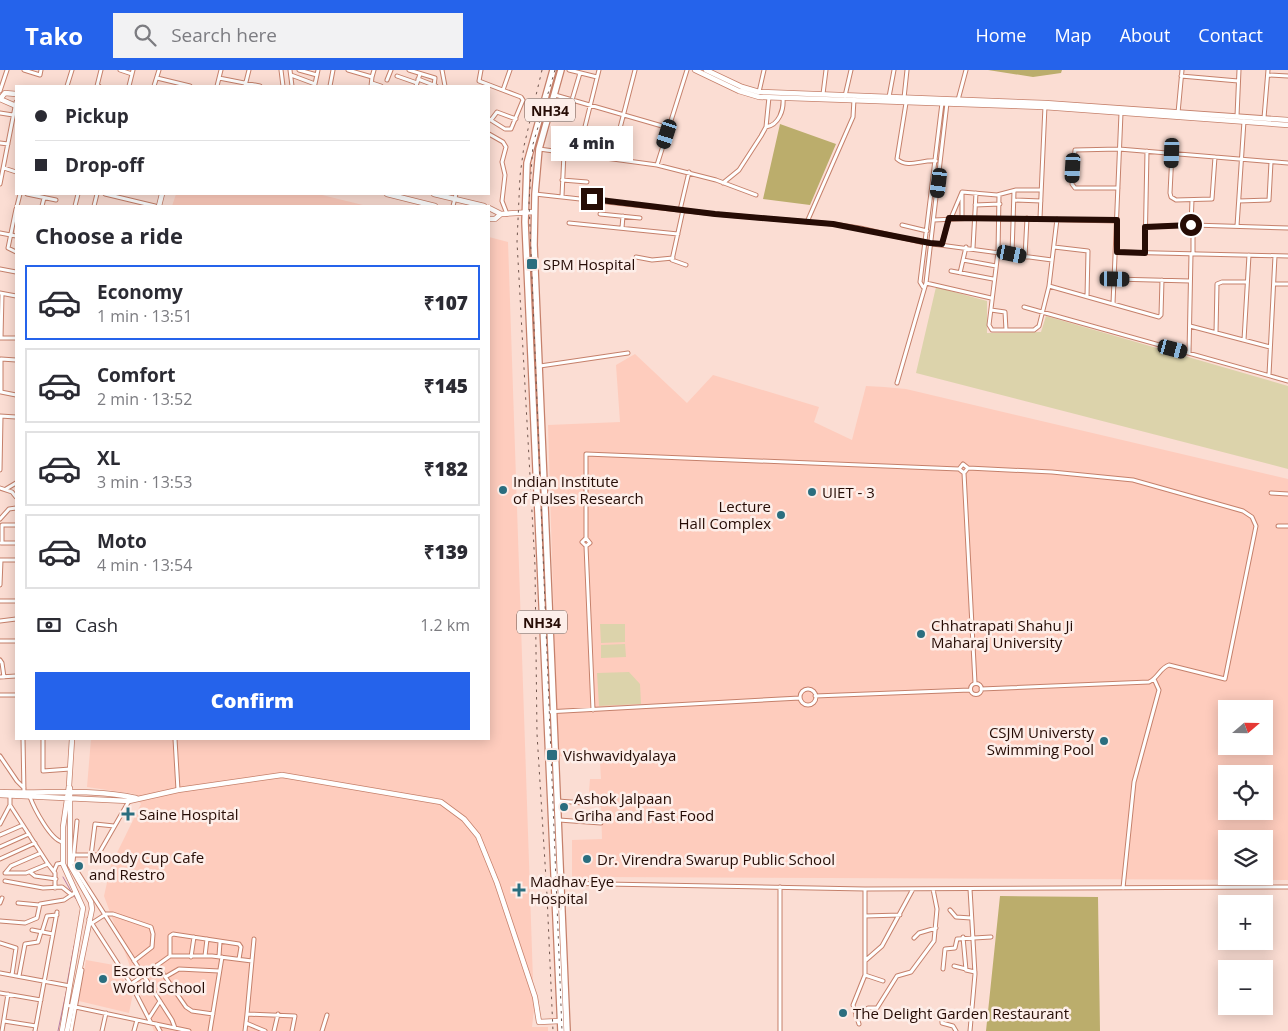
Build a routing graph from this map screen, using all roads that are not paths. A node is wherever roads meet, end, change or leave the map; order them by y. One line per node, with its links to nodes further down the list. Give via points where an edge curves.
1 (7, 70): 72 (street)
2 (24, 70): 3 (street, via 40,75)
3 (41, 70)
4 (72, 70): 56 (street)
5 (101, 70): 57 (street)
6 (120, 70): 40 (street)
7 (159, 70): 50 (street)
8 (221, 70): 51 (street)
9 (249, 70): 62 (street)
10 (282, 70): 63 (street)
11 (290, 70): 43 (street)
12 (299, 70): 44 (street)
13 (318, 70): 44 (street)
14 (333, 70): 65 (street)
15 (348, 70): 49 (street)
16 (374, 70): 49 (street)
17 (391, 70): 53 (street)
18 (411, 70): 42 (street)
19 (442, 70): 68 (street)
20 (481, 70): 69 (street, via 479,81)
21 (504, 70): 39 (street)
22 (553, 70): 157 (highway, NH34, via 527,163)
23 (562, 70): 75 (highway, NH34)
24 (569, 70): 41 (street)
25 (599, 70): 52 (street)
26 (635, 70): 95 (street)
27 (687, 70): 104 (street)
28 (695, 70): 78 (street, via 739,91)
29 (706, 70): 73 (street)
30 (764, 70): 73 (street)
31 (826, 70): 76 (street)
32 (851, 70): 77 (street)
33 (894, 70): 79 (street)
34 (907, 70): 84 (street)
35 (966, 70): 85 (street)
36 (1182, 70): 47 (street)
37 (1239, 70): 54 (street)
38 (1268, 70): 45 (street)
39 (510, 71): 71 (street)
40 (133, 72): 58 (street)
41 (580, 73): 52 (street); 83 (street)
42 (420, 74): 55 (street); 67 (street, via 435,78)
43 (290, 75): 44 (street, via 313,84); 64 (street)
44 (317, 75)
45 (1268, 75): 48 (street); 97 (street)
46 (397, 76): 55 (street)
47 (1181, 76): 54 (street); 93 (street)
48 (1288, 76)
49 (372, 77): 66 (street)
50 (157, 78): 59 (street); 60 (street)
51 (219, 78): 61 (street); 62 (street)
52 (597, 78): 88 (street)
53 (387, 80)
54 (1238, 81): 96 (street)
55 (417, 83)
56 (67, 85)
57 (97, 85)
58 (130, 85)
59 (154, 85)
60 (181, 85)
61 (217, 85)
62 (246, 85)
63 (283, 85)
64 (292, 85)
65 (330, 85)
66 (372, 85)
67 (434, 85)
68 (445, 85)
69 (490, 85)
70 (490, 85): 71 (street)
71 (503, 90): 99 (street, via 523,98)
72 (0, 91)
73 (759, 92): 76 (street)
74 (15, 94): 81 (street, via 5,93)
75 (554, 94): 83 (street); 108 (highway, NH34)
76 (823, 95): 77 (street)
77 (844, 96): 82 (street)
78 (769, 97): 80 (street); 103 (street)
79 (889, 97): 82 (street); 84 (street)
80 (783, 98): 82 (street); 103 (street, via 783,112)
81 (0, 99): 87 (street)
82 (854, 99): 84 (street); 175 (street, via 853,117)
83 (572, 100): 88 (street)
84 (905, 100): 86 (street); 117 (street, via 897,160 912,164)
85 (958, 100): 86 (street); 89 (street)
86 (945, 102): 89 (street); 117 (street); 173 (street)
87 (15, 104)
88 (589, 105): 95 (street); 113 (street)
89 (1045, 105): 91 (street); 129 (street)
90 (15, 108): 94 (street)
91 (1122, 110): 93 (street); 109 (street)
92 (0, 113): 94 (street)
93 (1178, 114): 96 (street); 101 (street)
94 (13, 115): 107 (street)
95 (622, 116): 104 (street); 115 (street)
96 (1237, 116): 97 (street)
97 (1264, 118): 100 (street)
98 (490, 119): 99 (street, via 497,112); 99 (street, via 509,130)
99 (516, 119)
100 (1288, 120)
101 (1244, 122): 102 (street); 116 (street)
102 (1288, 125)
103 (766, 127): 126 (street, via 742,167)
104 (669, 128): 120 (street)
105 (490, 135): 160 (street, via 506,147 502,162 505,175 502,201)
106 (0, 143): 107 (street)
107 (8, 144): 121 (street)
108 (539, 149): 111 (street); 133 (highway, NH34)
109 (1119, 149): 110 (street); 128 (street); 128 (street, via 1075,150 1072,184 1075,188)
110 (1147, 151): 112 (street); 180 (street)
111 (564, 153): 113 (street); 124 (street)
112 (1172, 153): 114 (street); 146 (street, via 1171,196 1176,200)
113 (578, 155): 115 (street)
114 (1215, 157): 116 (street); 146 (street, via 1213,198)
115 (612, 159): 120 (street)
116 (1241, 159): 118 (street); 148 (street)
117 (936, 161): 183 (street)
118 (1271, 162): 119 (street); 148 (street, via 1269,200)
119 (1288, 163)
120 (658, 165): 123 (street)
121 (4, 168): 122 (street); 127 (street)
122 (15, 172)
123 (689, 172): 126 (street); 156 (street)
124 (562, 180): 125 (street); 141 (street)
125 (587, 182)
126 (723, 183): 138 (street)
127 (0, 184)
128 (1118, 188): 174 (street)
129 (1041, 190): 130 (street); 147 (street)
130 (1014, 191): 139 (street); 145 (street)
131 (962, 192): 132 (street); 164 (street); 165 (street)
132 (976, 193): 139 (street); 154 (street)
133 (535, 194): 141 (street); 158 (highway, NH34)
134 (31, 195): 142 (street)
135 (109, 195): 144 (street)
136 (133, 195): 144 (street)
137 (391, 195): 152 (street)
138 (756, 195)
139 (999, 195): 149 (street)
140 (456, 196): 153 (street)
141 (562, 196): 156 (street)
142 (44, 198): 143 (street); 150 (street)
143 (56, 200)
144 (131, 200): 151 (street)
145 (1014, 200): 147 (street); 168 (street)
146 (1192, 200): 178 (street)
147 (1041, 201): 170 (street)
148 (1239, 201): 179 (street)
149 (1000, 204): 154 (street); 167 (street)
150 (42, 205)
151 (151, 205)
152 (431, 205)
153 (481, 205)
154 (975, 205): 166 (street)
155 (490, 208): 160 (street)
156 (681, 210): 175 (street); 185 (street)
157 (526, 212): 158 (street); 160 (street); 252 (highway, NH34)
158 (534, 212): 244 (highway, NH34)
159 (15, 213): 186 (street)
160 (508, 213): 171 (street)
161 (600, 214): 162 (street)
162 (623, 216): 163 (street); 181 (street)
163 (640, 218)
164 (950, 218): 165 (street); 173 (street); 190 (street)
165 (962, 218): 166 (street)
166 (975, 218): 167 (street); 193 (street)
167 (1000, 218): 168 (street); 195 (street)
168 (1013, 218): 169 (street); 198 (street)
169 (1027, 218): 170 (street); 204 (street)
170 (1040, 218): 172 (street)
171 (490, 219)
172 (1057, 219): 174 (street); 192 (street)
173 (934, 220): 189 (street)
174 (1117, 220): 196 (street)
175 (806, 222): 188 (street, via 860,228)
176 (569, 223): 181 (street)
177 (902, 225): 183 (street)
178 (1192, 225): 179 (street); 180 (street); 199 (street)
179 (1237, 226): 182 (street)
180 (1145, 227): 197 (street)
181 (622, 228): 185 (street)
182 (1288, 228)
183 (927, 231): 188 (street)
184 (0, 233): 186 (street)
185 (678, 234): 205 (street)
186 (10, 235): 187 (street); 194 (street, via 8,249)
187 (15, 236)
188 (925, 243): 189 (street); 218 (street)
189 (930, 243): 190 (street); 220 (street)
190 (942, 244): 191 (street)
191 (966, 247): 193 (street); 206 (street)
192 (1054, 247): 207 (street); 227 (street, via 1088,251)
193 (973, 248): 195 (street)
194 (15, 252)
195 (998, 252): 198 (street); 209 (street)
196 (1117, 252): 197 (street); 215 (street)
197 (1145, 253): 199 (street)
198 (1012, 254): 204 (street)
199 (1192, 254): 200 (street); 217 (street)
200 (1249, 255): 201 (street); 219 (street)
201 (1275, 256): 202 (street); 221 (street)
202 (1288, 256)
203 (636, 257): 205 (street, via 652,260)
204 (1025, 257): 207 (street)
205 (673, 258): 208 (street, via 674,262)
206 (963, 260): 209 (street); 213 (street)
207 (1052, 260): 223 (street)
208 (686, 265)
209 (996, 266): 214 (street)
210 (0, 269): 212 (street)
211 (951, 271): 213 (street)
212 (15, 272)
213 (960, 272): 214 (street)
214 (993, 279): 228 (street)
215 (1115, 279): 216 (street); 229 (street)
216 (1162, 280): 217 (street); 229 (street, via 1160,316)
217 (1190, 281): 233 (street)
218 (920, 282): 220 (street); 224 (street)
219 (1247, 282): 235 (street, via 1217,284); 238 (street)
220 (926, 283): 224 (street); 228 (street)
221 (1274, 284): 222 (street); 239 (street)
222 (1288, 284)
223 (1049, 286): 227 (street); 232 (street)
224 (923, 288): 247 (street)
225 (1, 294): 226 (street); 236 (street)
226 (15, 296)
227 (1087, 297): 229 (street)
228 (991, 298): 231 (street)
229 (1113, 304)
230 (1024, 307): 232 (street)
231 (990, 310): 234 (street, via 1005,311); 234 (street, via 991,330)
232 (1043, 312): 234 (street, via 1036,329); 241 (street)
233 (1190, 326): 235 (street); 241 (street)
234 (1006, 330)
235 (1216, 333): 238 (street)
236 (1, 338): 237 (street)
237 (15, 338)
238 (1244, 340): 239 (street)
239 (1270, 347): 245 (street)
240 (628, 353): 244 (street)
241 (1190, 353): 245 (street)
242 (0, 359): 243 (street); 248 (street, via 0,392)
243 (15, 360)
244 (540, 366): 251 (highway, NH34)
245 (1269, 375): 246 (street)
246 (1288, 381)
247 (896, 383)
248 (15, 395)
249 (1, 416): 250 (street); 255 (street)
250 (15, 418)
251 (543, 442): 252 (highway); 293 (highway, NH34)
252 (534, 443): 292 (highway, NH34)
253 (968, 468): 254 (street, via 963,464); 256 (street); 283 (street, via 1133,480 1243,511 1252,517 1256,530 1225,679 1169,665 1163,667)
254 (959, 469): 256 (street); 291 (street, via 586,454 586,538 582,542 586,546)
255 (0, 470)
256 (964, 473): 284 (street)
257 (15, 484): 259 (street)
258 (0, 488): 259 (street)
259 (6, 489): 262 (street)
260 (1271, 494): 261 (street)
261 (1288, 494)
262 (15, 496)
263 (15, 508): 264 (street, via 9,509)
264 (0, 519)
265 (1, 525): 266 (street); 269 (street)
266 (15, 525)
267 (1278, 526): 268 (street)
268 (1288, 526)
269 (1, 543): 270 (street)
270 (15, 543)
271 (1, 560): 272 (street); 273 (street)
272 (15, 560)
273 (0, 585)
274 (0, 601): 275 (street)
275 (15, 601)
276 (15, 619): 277 (street)
277 (0, 621)
278 (0, 641): 279 (street)
279 (15, 641)
280 (0, 660): 282 (street)
281 (15, 676): 282 (street)
282 (2, 677)
283 (1154, 679): 285 (street); 339 (street, via 1158,690 1134,782)
284 (975, 683): 285 (street); 286 (street)
285 (981, 689): 286 (street, via 976,695)
286 (970, 690): 289 (street)
287 (0, 695): 288 (street)
288 (15, 695)
289 (816, 696): 290 (street, via 807,689); 290 (street, via 809,705)
290 (800, 698): 291 (street)
291 (593, 710): 293 (street)
292 (546, 712): 293 (street); 333 (highway, NH34)
293 (554, 712): 307 (highway, NH34)
294 (24, 740): 302 (street)
295 (43, 740): 299 (street, via 43,771)
296 (72, 740): 299 (street)
297 (175, 740): 300 (street)
298 (0, 756): 302 (street)
299 (70, 769): 303 (street)
300 (178, 790): 306 (street); 407 (street, via 287,775 441,802 464,819 478,836 498,883 535,997 539,1022)
301 (0, 792): 302 (street)
302 (26, 793): 303 (street); 305 (street); 320 (street, via 53,835)
303 (69, 795): 306 (street, via 121,795); 308 (street); 320 (street); 324 (street)
304 (0, 796): 305 (street)
305 (10, 796): 310 (street)
306 (137, 799): 308 (street)
307 (558, 800): 309 (street); 312 (highway, NH34)
308 (129, 801): 317 (street)
309 (584, 803)
310 (10, 805): 311 (street); 316 (street)
311 (2, 816): 315 (street)
312 (558, 820): 314 (street); 334 (highway, NH34)
313 (77, 821): 324 (street)
314 (602, 823)
315 (0, 824)
316 (23, 825): 318 (street); 319 (street)
317 (114, 826): 325 (street, via 99,854); 325 (street, via 95,824)
318 (29, 834): 321 (street); 322 (street)
319 (0, 835)
320 (62, 842): 327 (street)
321 (35, 843): 323 (street); 326 (street)
322 (0, 847)
323 (41, 853): 328 (street); 330 (street, via 11,866 6,873)
324 (71, 855): 325 (street); 345 (street, via 76,871); 355 (street, via 71,869 91,902)
325 (91, 856)
326 (0, 858)
327 (63, 863): 329 (street, via 58,863); 343 (street)
328 (48, 864): 329 (street); 330 (street)
329 (54, 871): 331 (street)
330 (30, 872): 331 (street, via 35,876)
331 (56, 879): 337 (street)
332 (5, 881): 337 (street)
333 (553, 883): 334 (street); 407 (highway, NH34)
334 (561, 883): 335 (street); 431 (highway, NH34)
335 (780, 887): 340 (street); 432 (street)
336 (1288, 887): 339 (street)
337 (56, 888): 343 (street)
338 (970, 888): 339 (street); 342 (street); 353 (street)
339 (1123, 888)
340 (865, 889): 341 (street); 352 (street)
341 (913, 889): 342 (street); 351 (street)
342 (933, 889): 356 (street)
343 (74, 893): 348 (street, via 59,902); 392 (street, via 83,908)
344 (2, 898): 346 (street)
345 (97, 901): 350 (street); 355 (street)
346 (0, 903)
347 (18, 903): 348 (street)
348 (39, 905): 354 (street, via 37,918 29,922)
349 (950, 910): 353 (street, via 956,917)
350 (106, 914): 355 (street); 375 (street); 375 (street, via 146,924 152,929 152,947)
351 (900, 915): 352 (street); 374 (street, via 881,948)
352 (865, 916): 374 (street)
353 (971, 918): 362 (street)
354 (0, 921)
355 (91, 921): 391 (street); 397 (street)
356 (936, 928): 364 (street, via 921,932); 404 (street, via 934,941 912,970 897,976 876,1008 868,1008)
357 (32, 930): 358 (street)
358 (42, 932): 359 (street); 359 (street, via 47,916 56,913); 386 (street, via 38,942 25,944)
359 (53, 934): 389 (street)
360 (194, 937): 366 (street); 369 (street, via 171,935); 372 (street)
361 (963, 937): 362 (street); 379 (street, via 956,940 954,949 945,948); 380 (street)
362 (973, 937): 363 (street); 382 (street)
363 (991, 937)
364 (914, 938)
365 (254, 939): 376 (street)
366 (207, 940): 367 (street); 370 (street)
367 (220, 942): 371 (street); 373 (street, via 240,945)
368 (0, 943): 384 (street, via 16,948)
369 (170, 956): 372 (street); 377 (street)
370 (205, 956): 371 (street); 372 (street)
371 (221, 956): 373 (street); 381 (street)
372 (191, 957)
373 (239, 959): 376 (street)
374 (865, 960): 385 (street)
375 (134, 961): 387 (street)
376 (252, 961): 401 (street)
377 (158, 965): 387 (street); 400 (street, via 186,1008)
378 (954, 966): 380 (street)
379 (943, 969)
380 (966, 969): 382 (street)
381 (219, 970): 388 (street, via 179,969); 400 (street)
382 (975, 972): 434 (street)
383 (0, 973): 384 (street)
384 (12, 975): 386 (street)
385 (865, 975): 390 (street); 404 (street, via 853,1005)
386 (19, 976): 389 (street)
387 (144, 976): 391 (street); 396 (street)
388 (167, 976)
389 (44, 981): 392 (street); 395 (street)
390 (883, 981)
391 (131, 984): 405 (street)
392 (70, 986): 397 (street)
393 (0, 993): 394 (street)
394 (8, 994): 395 (street); 408 (street)
395 (41, 1000): 412 (street)
396 (160, 1001): 405 (street); 413 (street)
397 (71, 1006): 399 (street); 417 (street); 418 (street); 419 (street)
398 (942, 1011): 433 (street, via 942,1023 953,1026)
399 (106, 1013): 406 (street); 420 (street)
400 (213, 1014): 424 (street)
401 (247, 1014): 402 (street); 409 (street)
402 (278, 1014): 427 (street); 428 (street, via 296,1016)
403 (327, 1015): 429 (street)
404 (856, 1016): 411 (street)
405 (149, 1018): 410 (street)
406 (137, 1020): 410 (street); 421 (street)
407 (560, 1020): 430 (highway, NH34)
408 (4, 1021): 412 (street); 415 (street)
409 (246, 1023): 425 (street); 426 (street)
410 (153, 1024): 413 (street); 422 (street)
411 (859, 1024)
412 (36, 1026): 416 (street)
413 (175, 1028): 414 (street)
414 (182, 1030): 423 (street)
415 (2, 1031)
416 (35, 1031)
417 (62, 1031)
418 (67, 1031)
419 (71, 1031)
420 (102, 1031)
421 (134, 1031)
422 (160, 1031)
423 (190, 1031)
424 (210, 1031)
425 (245, 1031)
426 (265, 1031)
427 (274, 1031)
428 (292, 1031)
429 (322, 1031)
430 (561, 1031)
431 (566, 1031)
432 (780, 1031)
433 (956, 1031)
434 (970, 1031)

